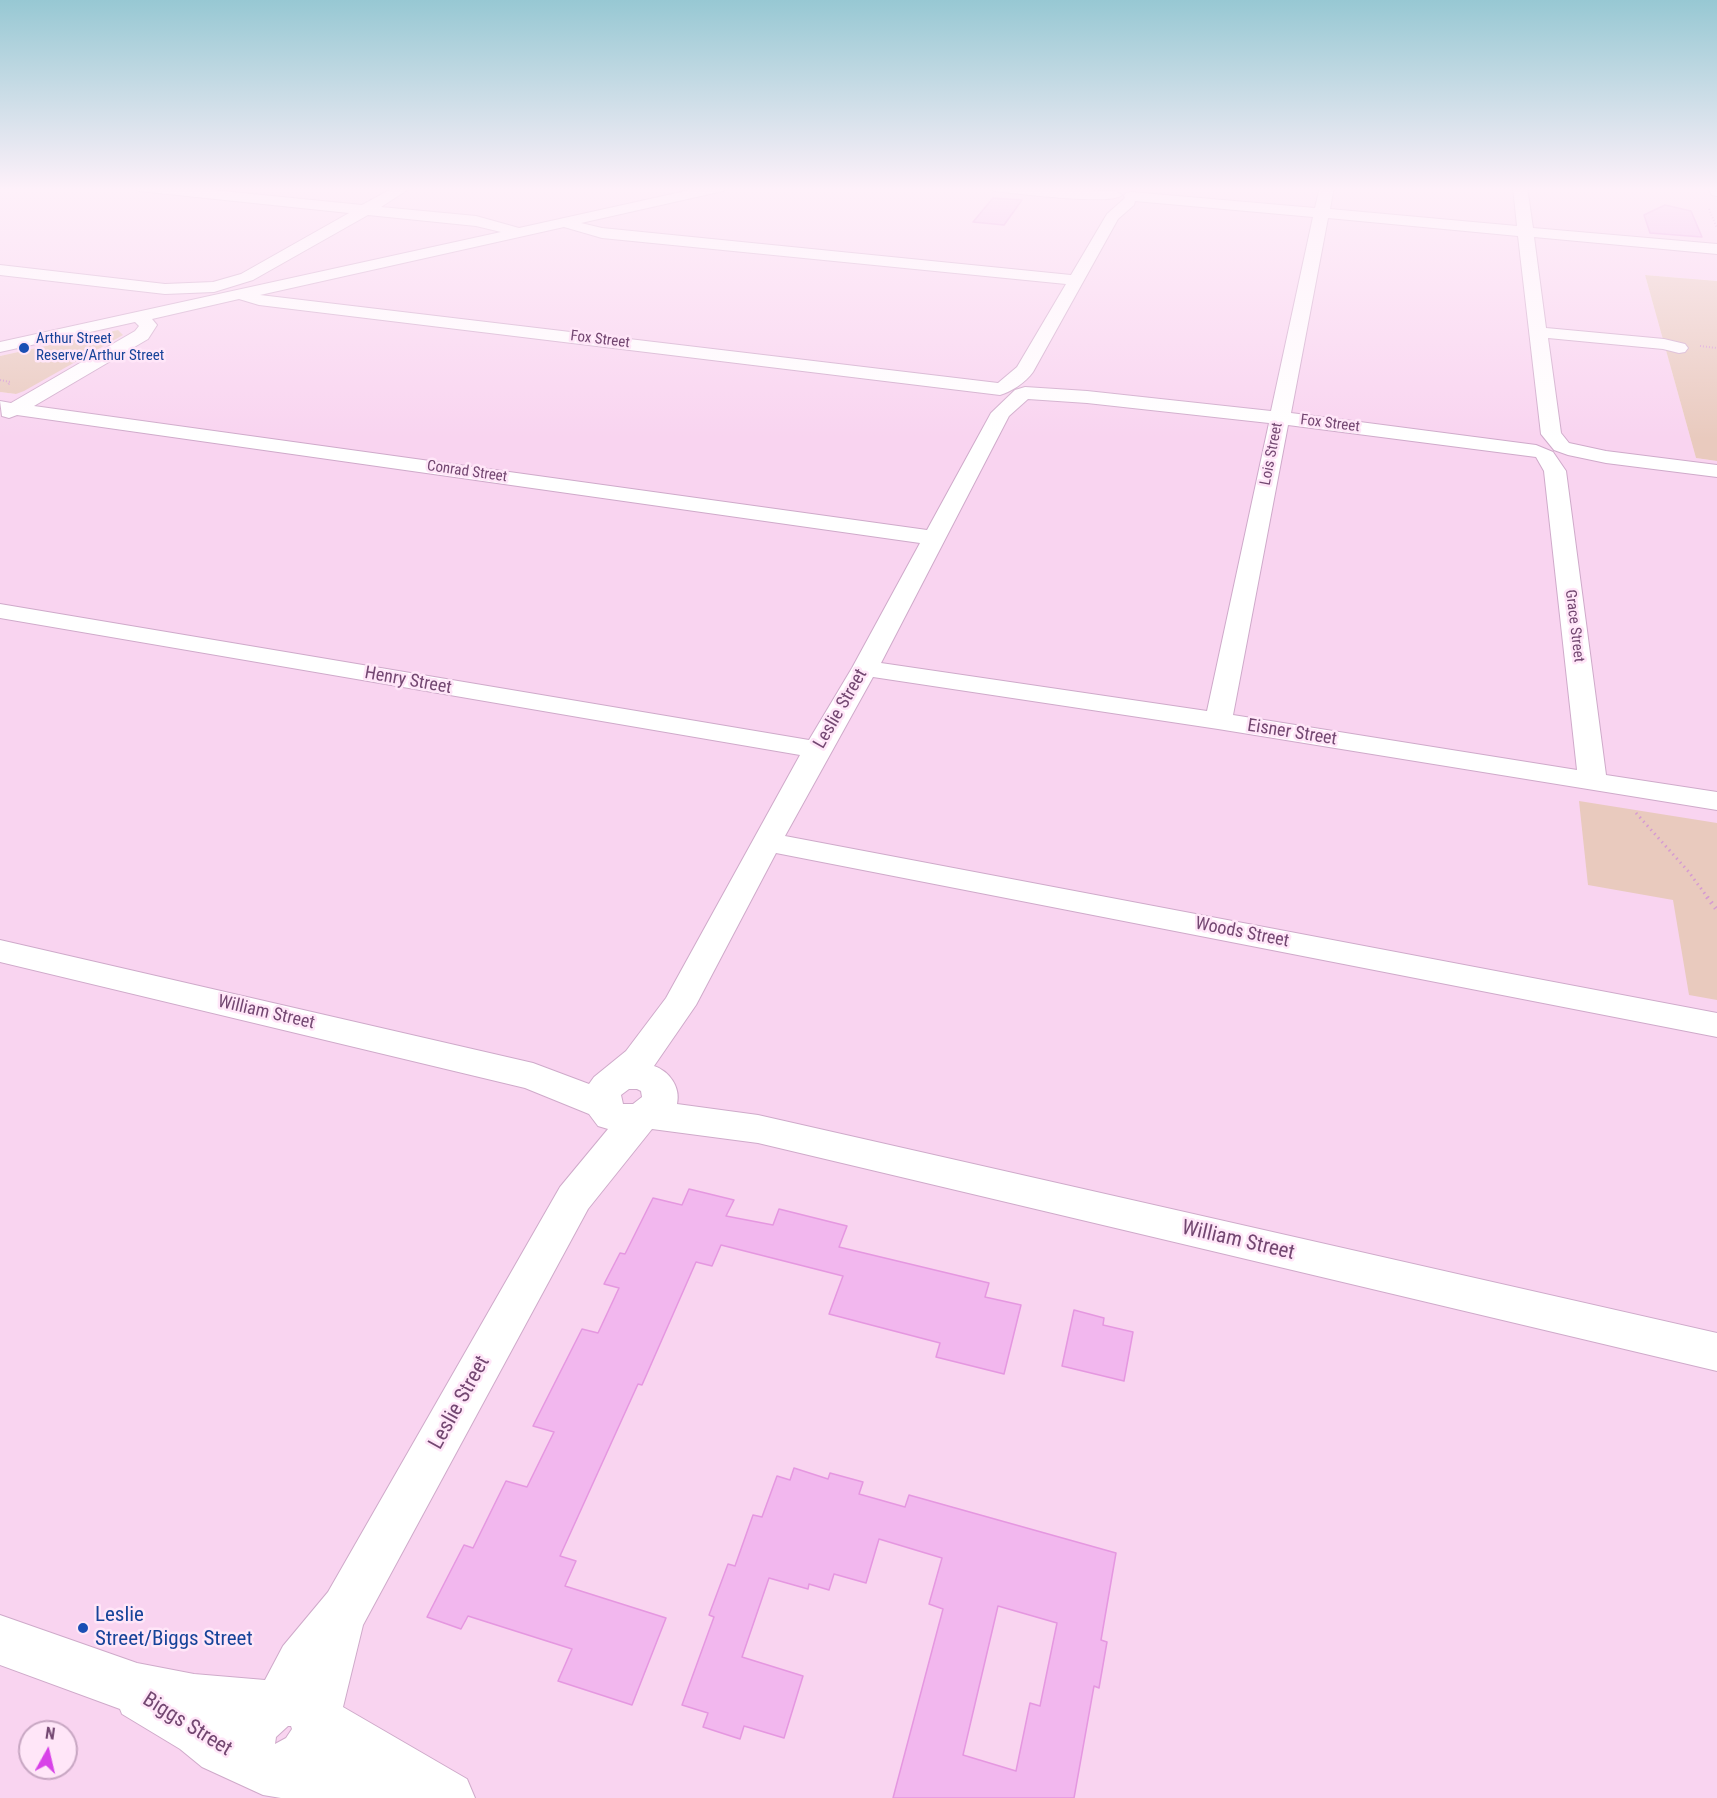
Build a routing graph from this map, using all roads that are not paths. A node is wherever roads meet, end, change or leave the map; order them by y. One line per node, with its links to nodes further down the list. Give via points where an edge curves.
1 (8, 271): 2 (street, via 165,289 204,289 232,283)
2 (258, 271)
3 (344, 271): 9 (street)
4 (983, 271): 8 (street)
5 (1080, 271): 8 (street, Leslie Street)
6 (1310, 271): 16 (street, Lois Street)
7 (1530, 271): 11 (street, Grace Street)
8 (1075, 280): 14 (street, Leslie Street)
9 (241, 294): 10 (street); 14 (street, Fox Street, via 259,300)
10 (139, 316): 12 (street); 15 (street, via 148,325 142,335)
11 (1537, 332): 13 (street); 17 (street, Grace Street)
12 (0, 347)
13 (1679, 348)
14 (1014, 389): 16 (street, Fox Street); 19 (street, Leslie Street)
15 (4, 411): 19 (street, Conrad Street)
16 (1280, 418): 17 (street, Fox Street); 22 (street, Lois Street)
17 (1553, 451): 18 (street, Fox Street); 24 (street, Grace Street)
18 (1717, 471)
19 (934, 538): 21 (street, Leslie Street)
20 (0, 610): 23 (street, Henry Street)
21 (866, 668): 22 (street, Eisner Street); 23 (street, Leslie Street)
22 (1218, 721): 24 (street, Eisner Street)
23 (817, 750): 26 (street, Leslie Street)
24 (1593, 781): 25 (street, Eisner Street)
25 (1717, 801)
26 (766, 842): 28 (street, Woods Street); 29 (street, Leslie Street, via 679,1005 659,1063)
27 (0, 951): 29 (street, William Street)
28 (1717, 1025)
29 (629, 1099): 30 (street, William Street); 33 (street, Leslie Street, via 345,1609 323,1680)
30 (1717, 1352)
31 (0, 1640): 32 (street, Biggs Street)
32 (119, 1683): 33 (street, Biggs Street, via 225,1704); 34 (street, Biggs Street, via 198,1731 220,1749)
33 (297, 1710): 34 (street, Leslie Street, via 318,1732 314,1744 297,1764); 35 (street, Biggs Street)
34 (265, 1768): 35 (street, Biggs Street)
35 (434, 1792)

